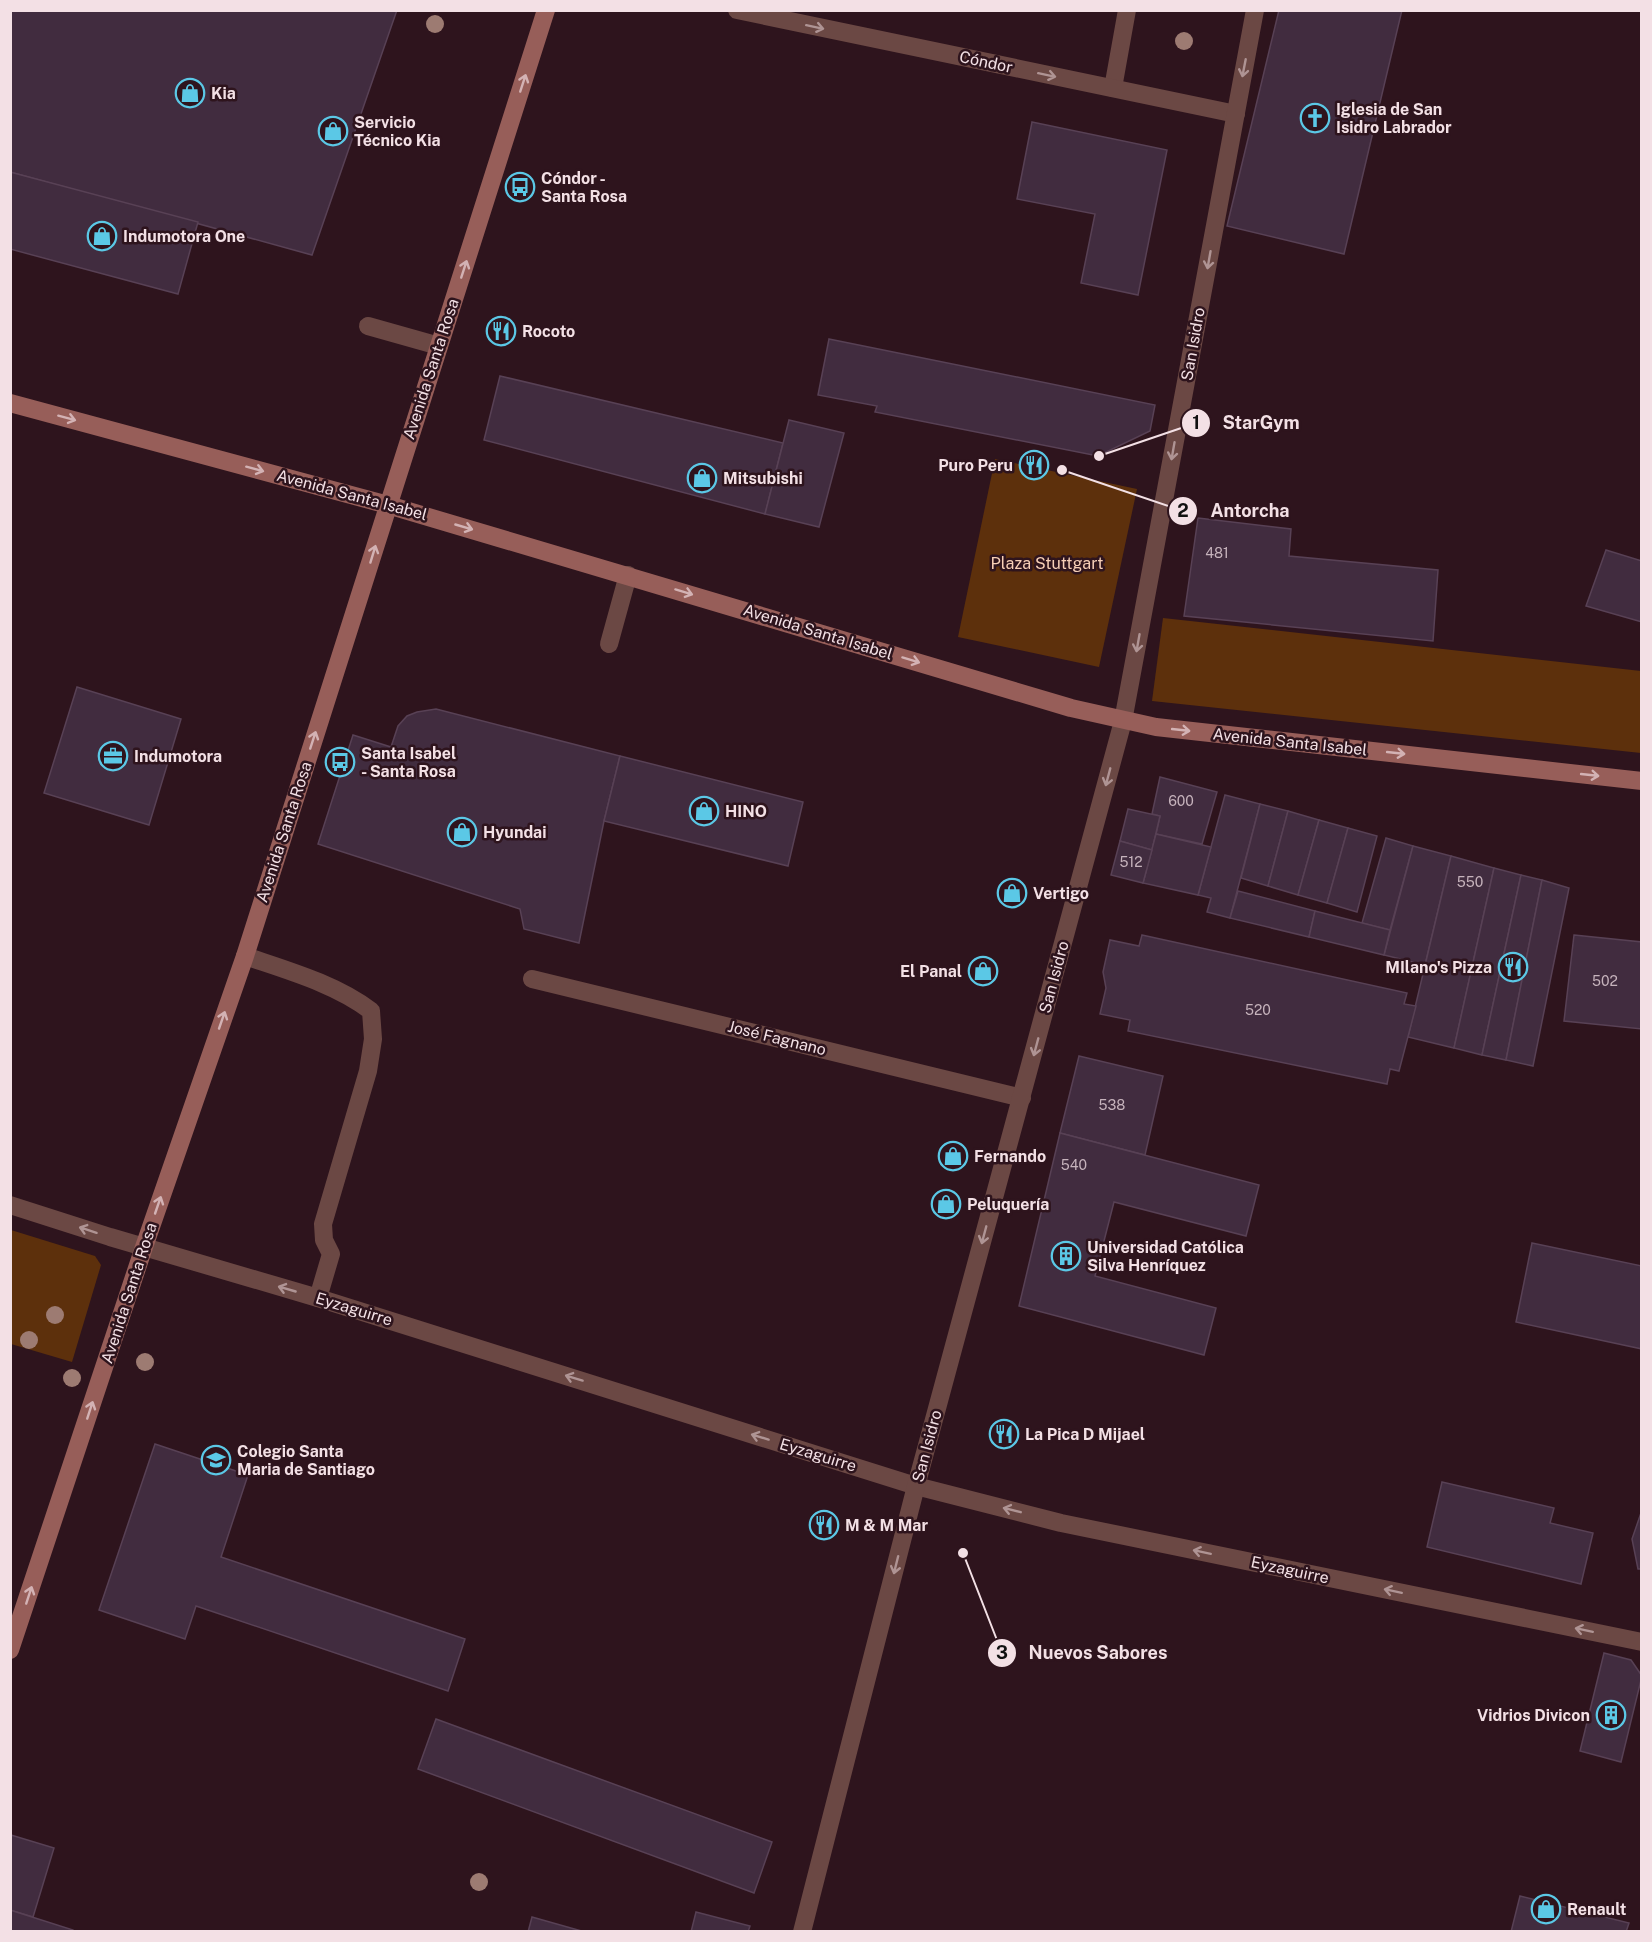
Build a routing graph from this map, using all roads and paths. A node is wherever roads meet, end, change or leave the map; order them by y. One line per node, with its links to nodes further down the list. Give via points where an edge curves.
1 (546, 10): 8 (main road, Avenida Santa Rosa, one-way to 1)
2 (737, 10): 5 (street, Cóndor, one-way to 5)
3 (1127, 10): 5 (street)
4 (1255, 10): 6 (street, San Isidro, one-way to 6)
5 (1113, 88): 6 (street, Cóndor)
6 (1236, 114): 13 (street, San Isidro, one-way to 13)
7 (368, 326): 8 (street)
8 (439, 346): 10 (main road, Avenida Santa Rosa)
9 (10, 403): 10 (main road, Avenida Santa Isabel, one-way to 10)
10 (388, 504): 11 (main road, Avenida Santa Isabel, one-way to 11); 15 (main road, Avenida Santa Rosa, one-way to 10)
11 (628, 575): 12 (street); 13 (main road, Avenida Santa Isabel, one-way to 13)
12 (609, 644)
13 (1123, 721): 14 (main road, Avenida Santa Isabel, one-way to 14); 17 (street, San Isidro, one-way to 17)
14 (1641, 781)
15 (245, 956): 19 (main road, Avenida Santa Rosa, one-way to 15); 20 (street, via 337,990 371,1011 373,1039 368,1071 323,1224 324,1240 331,1254)
16 (532, 979): 17 (street, José Fagnano)
17 (1022, 1098): 21 (street, San Isidro, one-way to 21)
18 (10, 1204): 19 (street, Eyzaguirre, one-way to 18)
19 (144, 1247): 20 (street, Eyzaguirre, one-way to 19); 23 (main road, Avenida Santa Rosa, one-way to 19)
20 (318, 1298): 21 (street, Eyzaguirre, one-way to 20)
21 (916, 1486): 22 (street, Eyzaguirre, one-way to 21, via 1061,1523); 24 (street, San Isidro, one-way to 24)
22 (1641, 1642)
23 (10, 1650)
24 (802, 1932)

